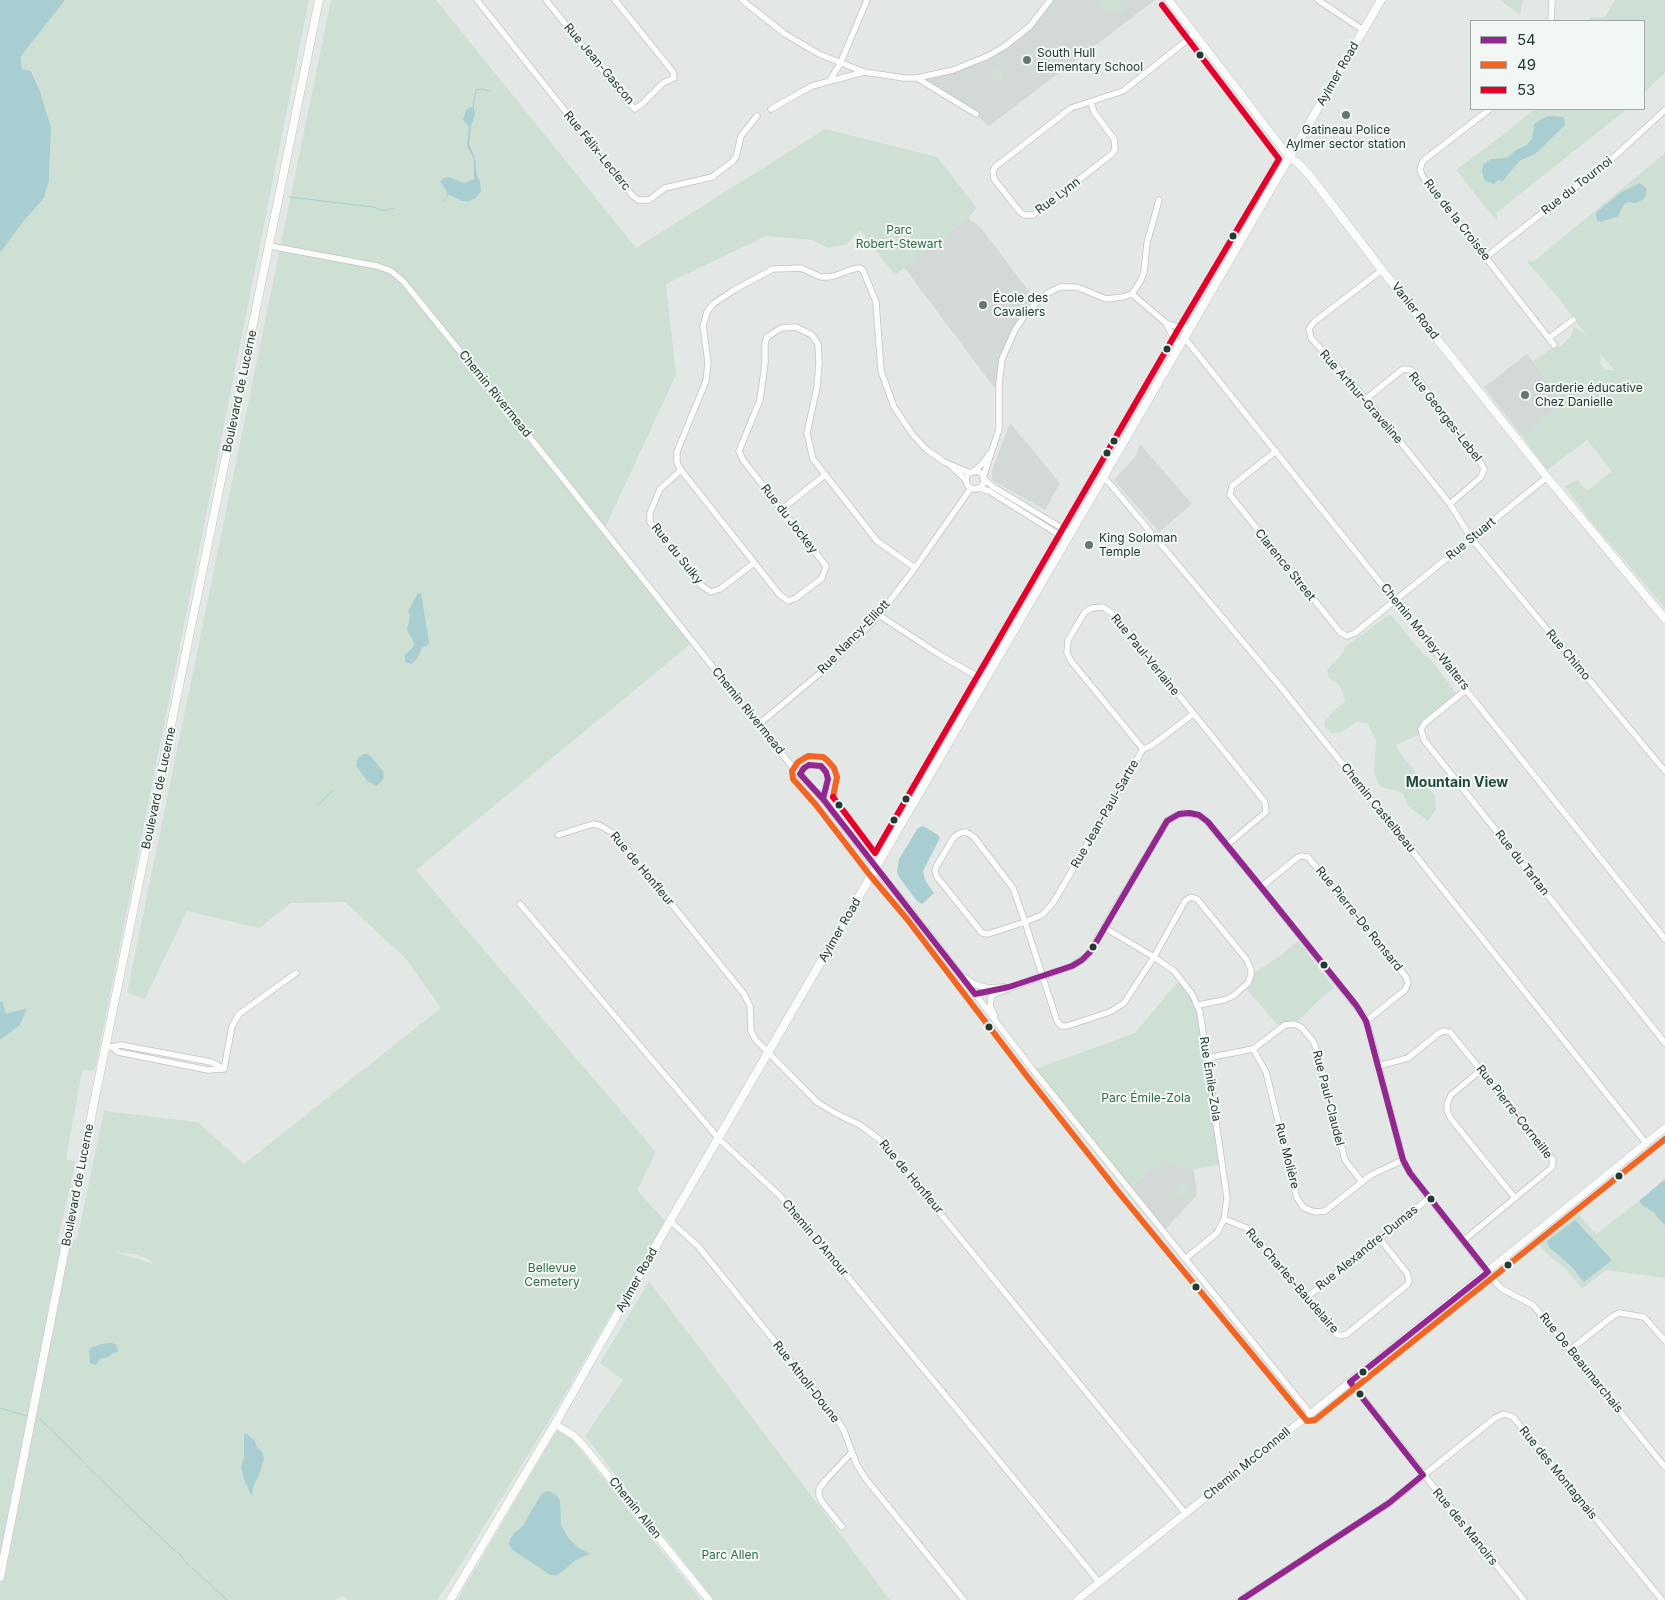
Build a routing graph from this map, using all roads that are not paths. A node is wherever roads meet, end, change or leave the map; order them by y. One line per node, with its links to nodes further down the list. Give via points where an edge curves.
1 (319, 0): 27 (main road, Boulevard de Lucerne)
2 (477, 0): 24 (street, Rue Félix-Leclerc, via 638,200 649,200 665,188 712,177 736,157 741,136)
3 (546, 0): 4 (street, Rue Jean-Gascon, via 636,109 663,83 674,78 673,72)
4 (615, 0)
5 (742, 0): 15 (street, via 785,34)
6 (867, 0): 15 (street)
7 (1050, 0): 17 (street, via 1030,26 1005,46 968,65)
8 (1169, 0): 14 (street, Vanier Road)
9 (1318, 0): 13 (street)
10 (1381, 0): 13 (main road, Aylmer Road)
11 (1552, 0): 12 (street)
12 (1551, 20)
13 (1363, 30): 25 (main road, Aylmer Road)
14 (1195, 34): 19 (street, Rue Lynn, via 1123,91); 25 (street, Vanier Road)
15 (840, 64): 16 (street); 18 (street)
16 (864, 72): 17 (street); 18 (street)
17 (917, 78): 23 (street)
18 (830, 80): 20 (street, via 812,86)
19 (1091, 102): 19 (street, Rue Lynn, via 1065,112 995,167 994,179 1024,215 1033,215 1115,149 1114,139 1094,112)
20 (771, 109)
21 (1489, 110): 28 (street, Rue de la Croisée, via 1420,166 1423,177)
22 (1665, 110): 28 (street, Rue du Tournoi, via 1615,156)
23 (976, 114)
24 (757, 116)
25 (1290, 158): 29 (main road, Vanier Road, via 1311,177); 33 (main road, Aylmer Road)
26 (1159, 200): 30 (street, via 1147,243 1142,280)
27 (270, 246): 63 (street, Chemin Rivermead, via 377,266 402,280); 84 (main road, Boulevard de Lucerne)
28 (1486, 257): 35 (street, Rue de la Croisée)
29 (1382, 270): 38 (street, Rue Arthur-Graveline, via 1318,319 1309,334); 46 (main road, Vanier Road)
30 (1132, 294): 32 (street); 39 (street, via 1106,299 1066,286 1048,293 1025,314 1010,337 1002,360 999,424)
31 (1573, 320): 35 (street)
32 (1166, 323): 33 (street); 37 (street)
33 (1190, 327): 34 (main road, Aylmer Road)
34 (1184, 337): 37 (main road, Aylmer Road); 40 (street, Chemin Morley-Walters)
35 (1549, 338): 36 (street, Rue de la Croisée)
36 (1554, 345)
37 (1178, 347): 45 (main road, Aylmer Road)
38 (1366, 399): 51 (street, Rue Arthur-Graveline); 51 (street, Rue Georges-Lebel, via 1403,369 1411,370 1484,469 1481,477)
39 (994, 447): 43 (street, via 982,464); 47 (street)
40 (1276, 451): 57 (street, Chemin Morley-Walters); 57 (street, Clarence Street, via 1232,486 1229,493 1232,500 1344,635 1352,635)
41 (949, 464): 42 (street, via 919,441 894,407 881,371 876,302 863,270 858,268 821,277 801,268 773,269 734,290 710,308 704,320 708,362 706,381 677,452); 43 (street); 48 (street)
42 (681, 470): 55 (street, Rue du Jockey); 55 (street, Rue du Sulky, via 660,489 650,513 650,522 660,535 702,586 711,592 720,589)
43 (971, 472): 47 (street, via 978,472); 48 (street)
44 (825, 475): 52 (street); 52 (street, Rue du Jockey, via 813,459 807,433 817,388 818,344 812,335 796,327 781,328 767,337 760,400 739,451); 56 (street, Rue du Jockey, via 877,541)
45 (1103, 477): 53 (main road, Aylmer Road); 92 (street, Chemin Castelbeau, via 1280,686)
46 (1547, 477): 54 (street, Rue Stuart); 59 (main road, Vanier Road)
47 (983, 478): 50 (street); 53 (street, via 1065,530)
48 (966, 480): 49 (street)
49 (971, 488): 50 (street); 56 (street, Rue Nancy-Elliott)
50 (979, 488): 53 (street, via 1061,536)
51 (1450, 504): 54 (street, Rue Arthur-Graveline)
52 (782, 509): 55 (street, Rue du Jockey, via 826,566 822,578 788,601)
53 (1069, 536): 60 (main road, Aylmer Road)
54 (1471, 538): 57 (street, Rue Stuart); 65 (street, Rue Chimo)
55 (754, 562)
56 (915, 568): 58 (street, Rue Nancy-Elliott)
57 (1395, 600): 61 (street, Chemin Morley-Walters)
58 (878, 615): 60 (street); 63 (street, Rue Nancy-Elliott, via 831,664)
59 (1665, 619)
60 (985, 681): 68 (main road, Aylmer Road)
61 (1467, 689): 73 (street, Chemin Morley-Walters); 83 (street, Rue du Tartan, via 1425,723 1421,729 1424,740)
62 (1193, 714): 64 (street, Rue Jean-Paul-Sartre); 64 (street, Rue Paul-Verlaine, via 1110,611 1099,607 1088,610 1068,640 1068,657); 67 (street, Rue Paul-Verlaine, via 1266,805 1264,815)
63 (758, 724): 68 (street, Chemin Rivermead, via 823,799)
64 (1143, 749): 71 (street, Rue Jean-Paul-Sartre, via 1053,904 1042,915)
65 (1665, 771)
66 (558, 834): 86 (street, Rue de Honfleur, via 593,824 616,835 744,994 750,1006 752,1036)
67 (1227, 845): 69 (street, Rue De Beaumarchais); 72 (street, Rue De Beaumarchais, via 1199,816 1184,814 1170,819)
68 (876, 868): 75 (street, Chemin Rivermead); 86 (main road, Aylmer Road)
69 (1261, 887): 81 (street, Rue De Beaumarchais); 81 (street, Rue Pierre-De Ronsard, via 1298,857 1308,857 1406,977 1406,990)
70 (520, 904): 91 (street, Chemin D'Amour)
71 (1026, 922): 71 (street, via 982,933 942,884 935,871 957,834 970,834 992,860 1013,888); 77 (street)
72 (1105, 928): 74 (street, Rue Émile-Zola); 77 (street, via 1082,960)
73 (1665, 939)
74 (1154, 957): 77 (street, via 1120,1006 1067,1026 1061,1026 1057,1021); 80 (street, Rue Émile-Zola, via 1174,971); 80 (street, via 1185,901 1191,897 1200,901 1247,960 1251,975 1248,983 1229,998)
75 (952, 963): 78 (street, via 974,984 988,988); 79 (street, Chemin Rivermead)
76 (296, 973): 84 (street, via 238,1014 232,1026 224,1069 208,1070 118,1052)
77 (1042, 976): 78 (street)
78 (1009, 987): 79 (street); 82 (street, via 994,994 990,1002)
79 (975, 994): 82 (street, Chemin Rivermead)
80 (1198, 1005): 87 (street, Rue Émile-Zola)
81 (1366, 1021): 88 (street, Rue De Beaumarchais)
82 (1001, 1028): 101 (street, Chemin Rivermead)
83 (1665, 1043)
84 (109, 1046): 114 (main road, Boulevard de Lucerne)
85 (1254, 1049): 87 (street, Rue Paul-Claudel); 94 (street, Rue Paul-Claudel, via 1285,1025 1297,1025 1309,1036 1317,1051 1343,1156); 94 (street, Rue Molière, via 1266,1072 1301,1205 1311,1212 1324,1211)
86 (769, 1053): 91 (main road, Aylmer Road); 112 (street, Rue de Honfleur, via 818,1102 880,1140)
87 (1207, 1058): 97 (street, Rue Émile-Zola, via 1227,1191)
88 (1378, 1066): 89 (street, Rue Pierre-Corneille, via 1408,1058 1439,1033 1447,1031); 93 (street, Rue De Beaumarchais)
89 (1481, 1070): 96 (street, via 1451,1095 1447,1110); 96 (street, Rue Pierre-Corneille, via 1553,1160 1550,1170)
90 (1665, 1128): 92 (street, Chemin McConnell)
91 (719, 1140): 98 (main road, Aylmer Road); 115 (street, Chemin D'Amour, via 796,1214)
92 (1646, 1143): 102 (street, Chemin McConnell)
93 (1403, 1160): 94 (street, Rue Molière); 95 (street, Rue De Beaumarchais)
94 (1362, 1182)
95 (1429, 1198): 99 (street, Rue Alexandre-Dumas); 100 (street, Rue De Beaumarchais)
96 (1514, 1198): 100 (street, Rue Pierre-Corneille)
97 (1224, 1219): 101 (street, Rue Émile-Zola, via 1213,1238); 103 (street, Rue Charles-Baudelaire, via 1249,1229)
98 (670, 1221): 108 (main road, Aylmer Road); 109 (street, Rue Atholl-Doune, via 698,1246 837,1419)
99 (1380, 1238): 103 (street, Rue Alexandre-Dumas); 103 (street, Rue Charles-Baudelaire, via 1409,1280 1406,1286 1347,1334 1340,1336 1333,1332)
100 (1463, 1241): 102 (street, Rue De Beaumarchais)
101 (1185, 1259): 107 (street, Chemin Rivermead)
102 (1488, 1272): 105 (street, Rue De Beaumarchais, via 1502,1289 1533,1305); 106 (street, Chemin McConnell)
103 (1306, 1298)
104 (1665, 1341): 105 (street, via 1644,1317 1619,1313)
105 (1570, 1350): 110 (street, Rue De Beaumarchais)
106 (1350, 1382): 107 (street, Chemin McConnell); 111 (street, Rue des Manoirs)
107 (1310, 1413): 112 (street, Chemin McConnell)
108 (555, 1424): 116 (main road, Aylmer Road); 117 (street, Chemin Allen, via 583,1445)
109 (851, 1454): 113 (street, via 819,1489 822,1502); 118 (street, Rue Atholl-Doune, via 864,1478)
110 (1665, 1467)
111 (1423, 1475): 120 (street, Rue des Montagnais, via 1376,1511); 121 (street, Rue des Manoirs); 122 (street, Rue des Montagnais, via 1495,1418 1504,1414 1513,1417)
112 (1186, 1514): 115 (street, Chemin McConnell)
113 (842, 1527)
114 (0, 1576)
115 (1100, 1582): 119 (street, Chemin McConnell)
116 (450, 1600)
117 (709, 1600)
118 (964, 1600)
119 (1077, 1600)
120 (1241, 1600)
121 (1524, 1600)
122 (1662, 1600)

